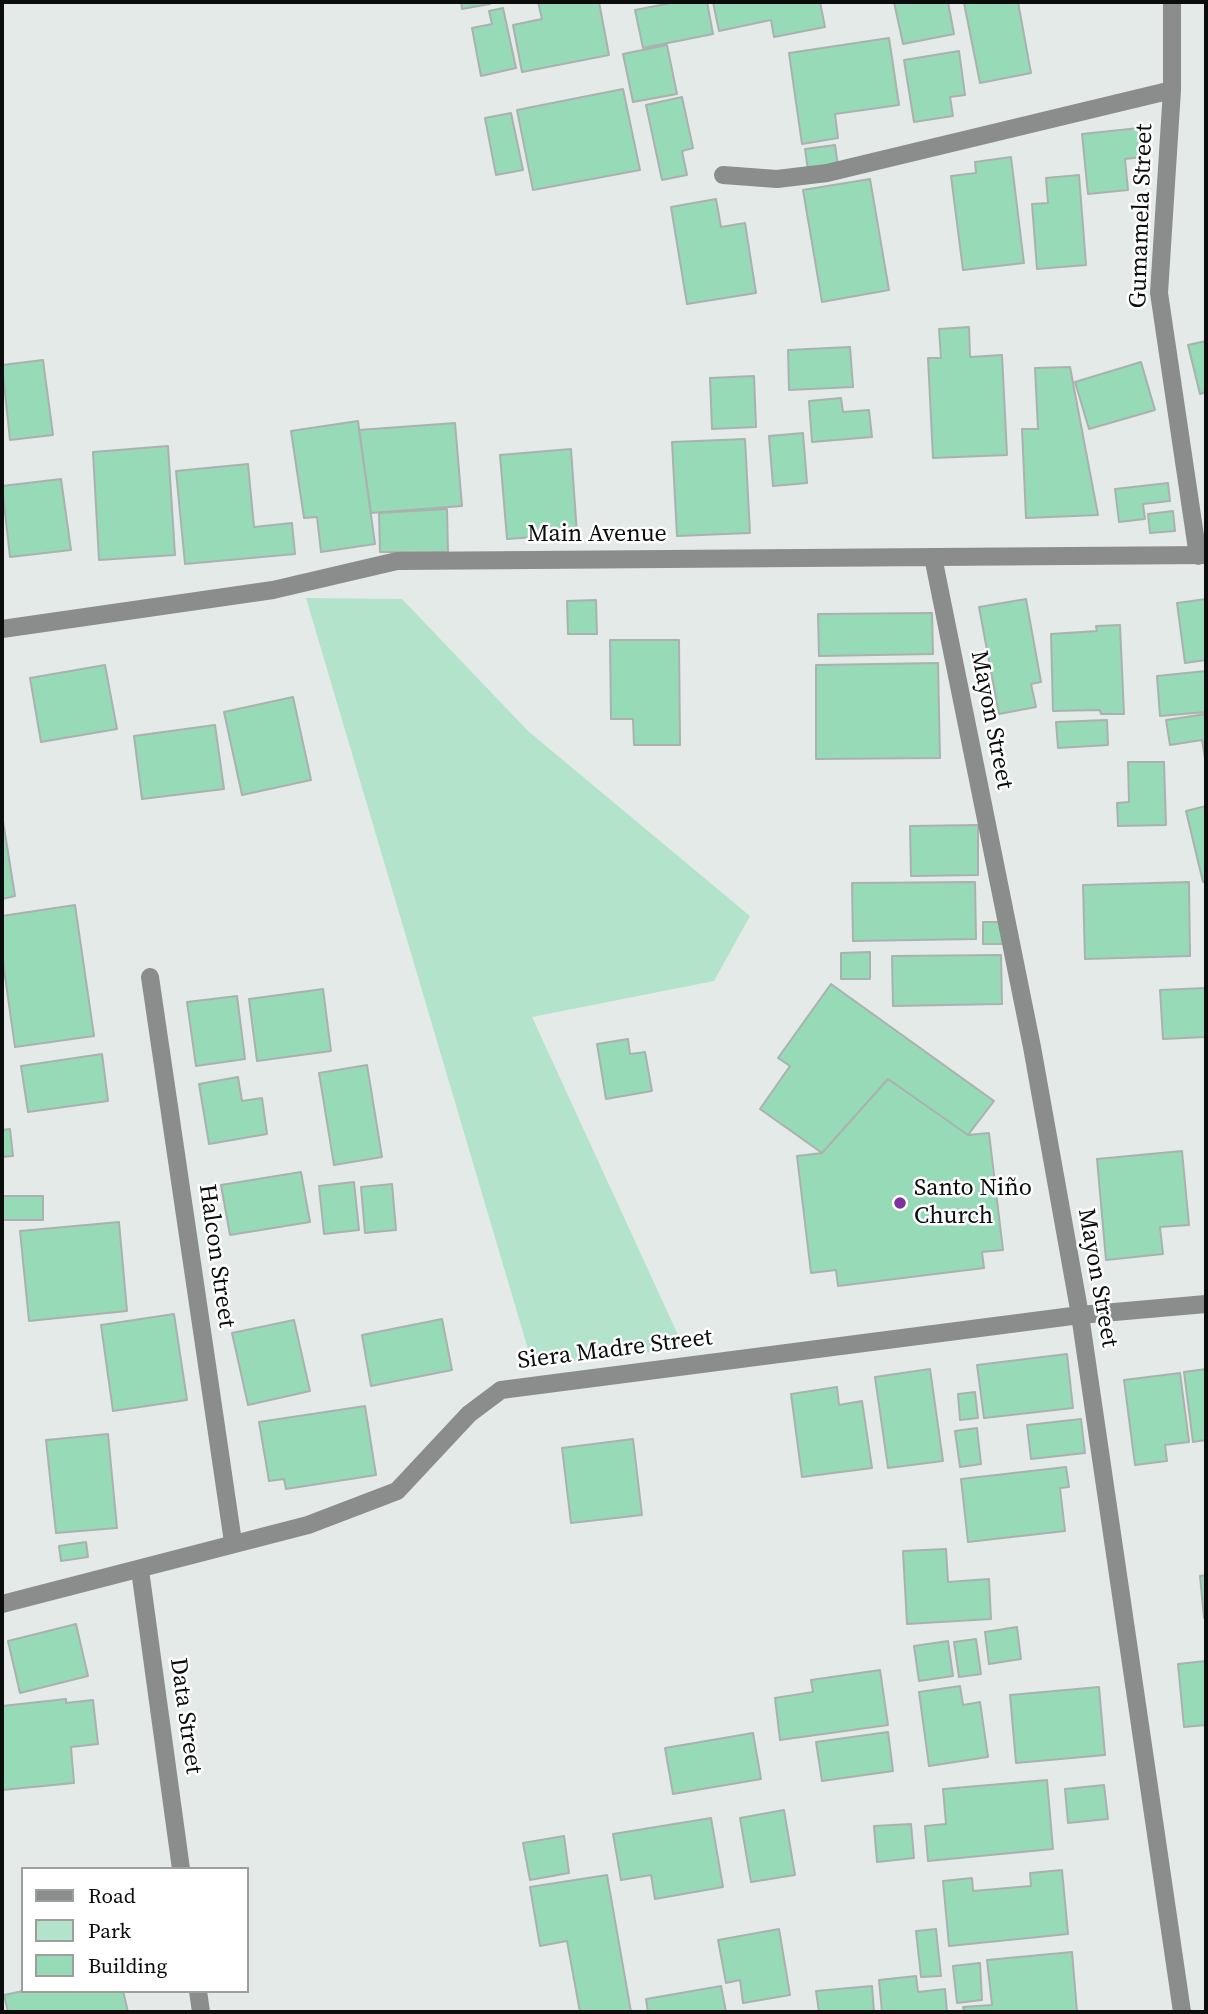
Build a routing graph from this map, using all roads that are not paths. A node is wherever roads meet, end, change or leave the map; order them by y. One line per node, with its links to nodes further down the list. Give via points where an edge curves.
1 (1172, 2): 2 (street, Gumamela Street)
2 (1172, 90): 3 (street, via 827,173 777,179); 4 (street, Gumamela Street, via 1159,293)
3 (723, 175)
4 (1202, 555): 5 (street, Main Avenue)
5 (933, 558): 6 (street, Main Avenue, via 397,561 273,590); 9 (street, Mayon Street, via 1032,1046)
6 (2, 629)
7 (150, 977): 10 (street, Halcon Street)
8 (1206, 1304): 9 (street)
9 (1080, 1315): 10 (street, Siera Madre Street, via 501,1390 469,1414 397,1490 308,1525); 16 (street, Mayon Street)
10 (233, 1542): 11 (street, Siera Madre Street)
11 (140, 1570): 12 (street, Siera Madre Street); 13 (street, Data Street)
12 (2, 1604)
13 (181, 1867)
14 (198, 1993): 15 (street)
15 (201, 2012)
16 (1182, 2012)

